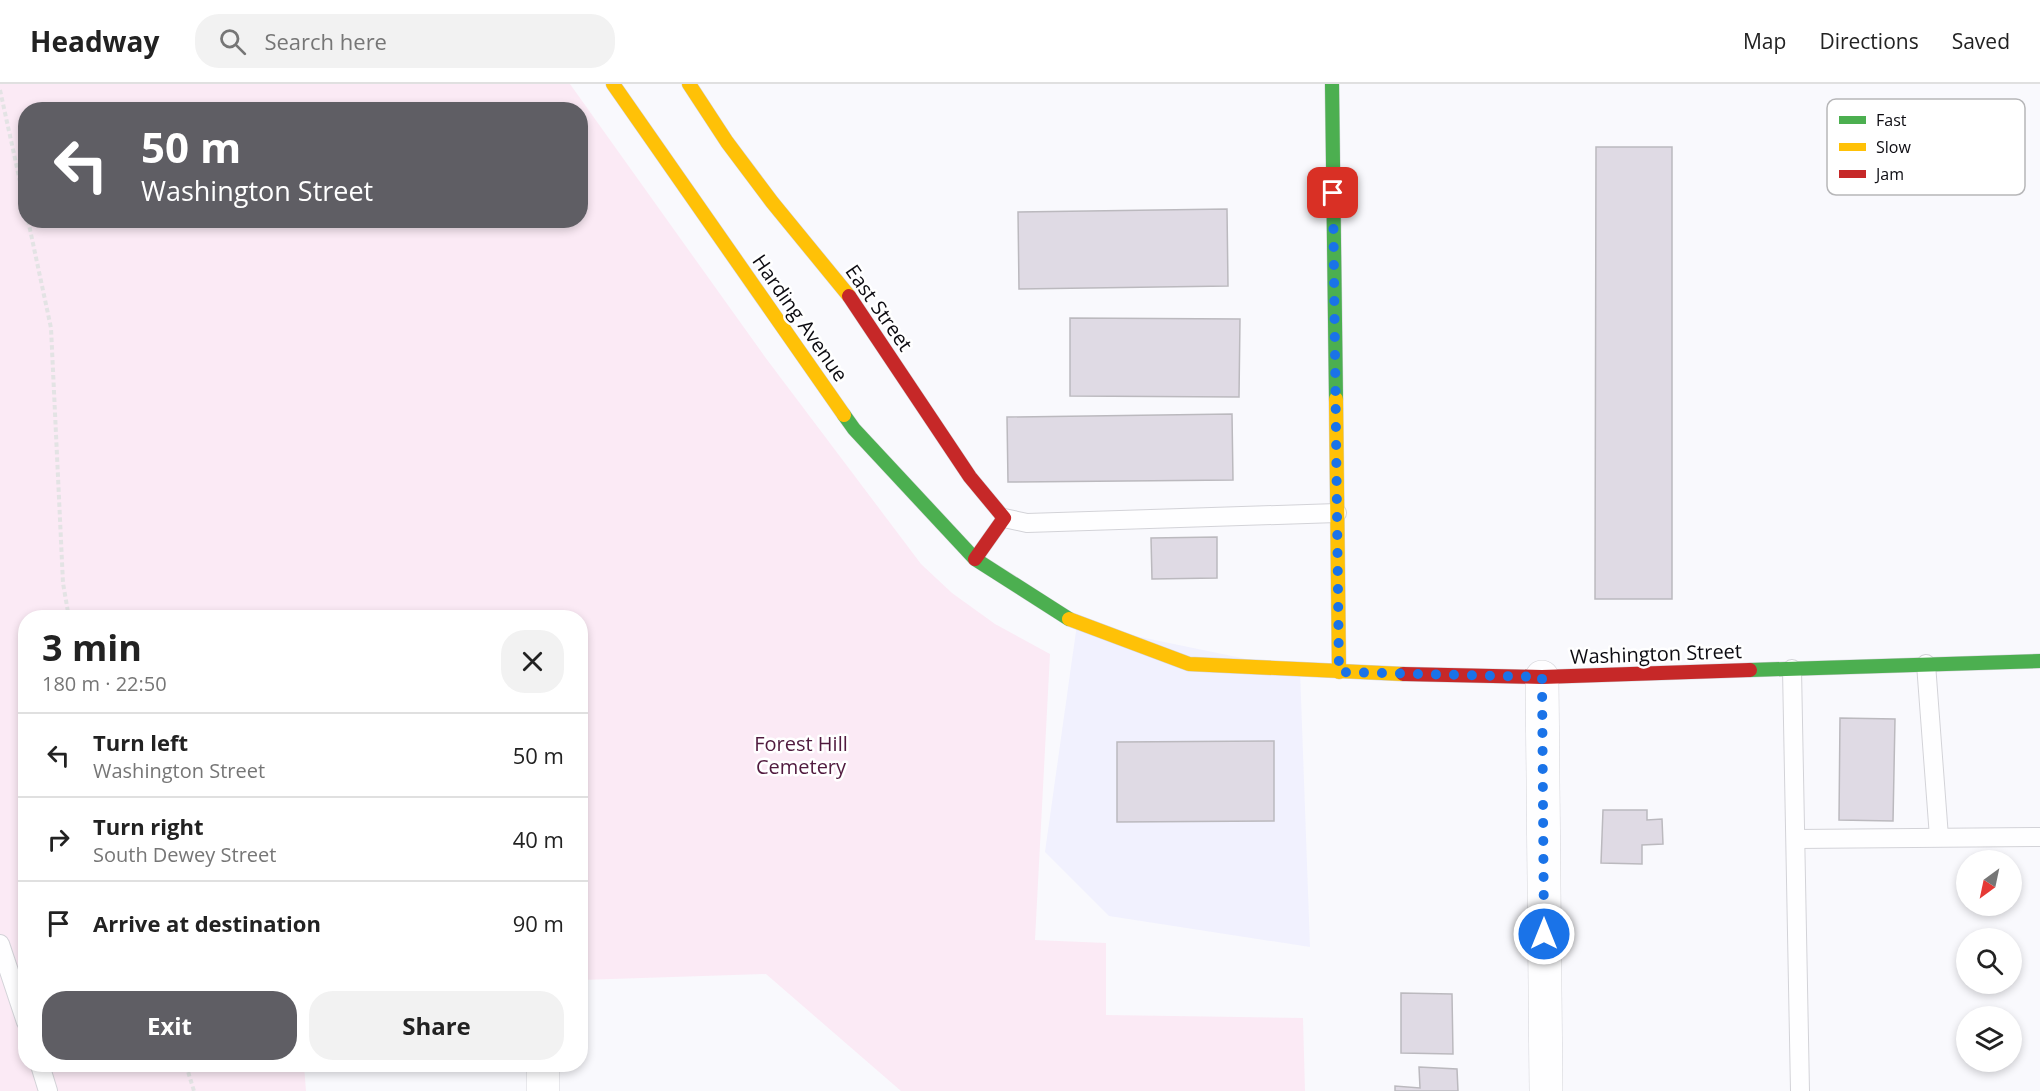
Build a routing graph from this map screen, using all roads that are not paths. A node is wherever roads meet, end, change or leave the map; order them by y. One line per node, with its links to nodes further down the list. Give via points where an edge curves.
1 (613, 84): 6 (main road, Harding Avenue, via 854,429)
2 (689, 84): 5 (main road, East Street, via 772,202 840,283 970,477)
3 (1332, 84): 4 (main road)
4 (1337, 513): 5 (lane, via 1027,523); 10 (main road)
5 (1004, 518): 6 (main road)
6 (975, 558): 10 (main road, Washington Street, via 1077,624 1189,664)
7 (2040, 661): 8 (main road, Washington Street)
8 (1926, 664): 9 (main road, Washington Street); 12 (lane)
9 (1792, 669): 11 (main road, Washington Street); 14 (lane)
10 (1339, 672): 11 (main road, Washington Street)
11 (1542, 677): 21 (street)
12 (1939, 837): 13 (lane); 14 (lane)
13 (2040, 837)
14 (1796, 839): 22 (lane)
15 (0, 944): 16 (lane)
16 (18, 998)
17 (42, 1072): 19 (lane)
18 (543, 1072): 20 (street)
19 (48, 1091)
20 (543, 1091)
21 (1546, 1091)
22 (1800, 1091)

